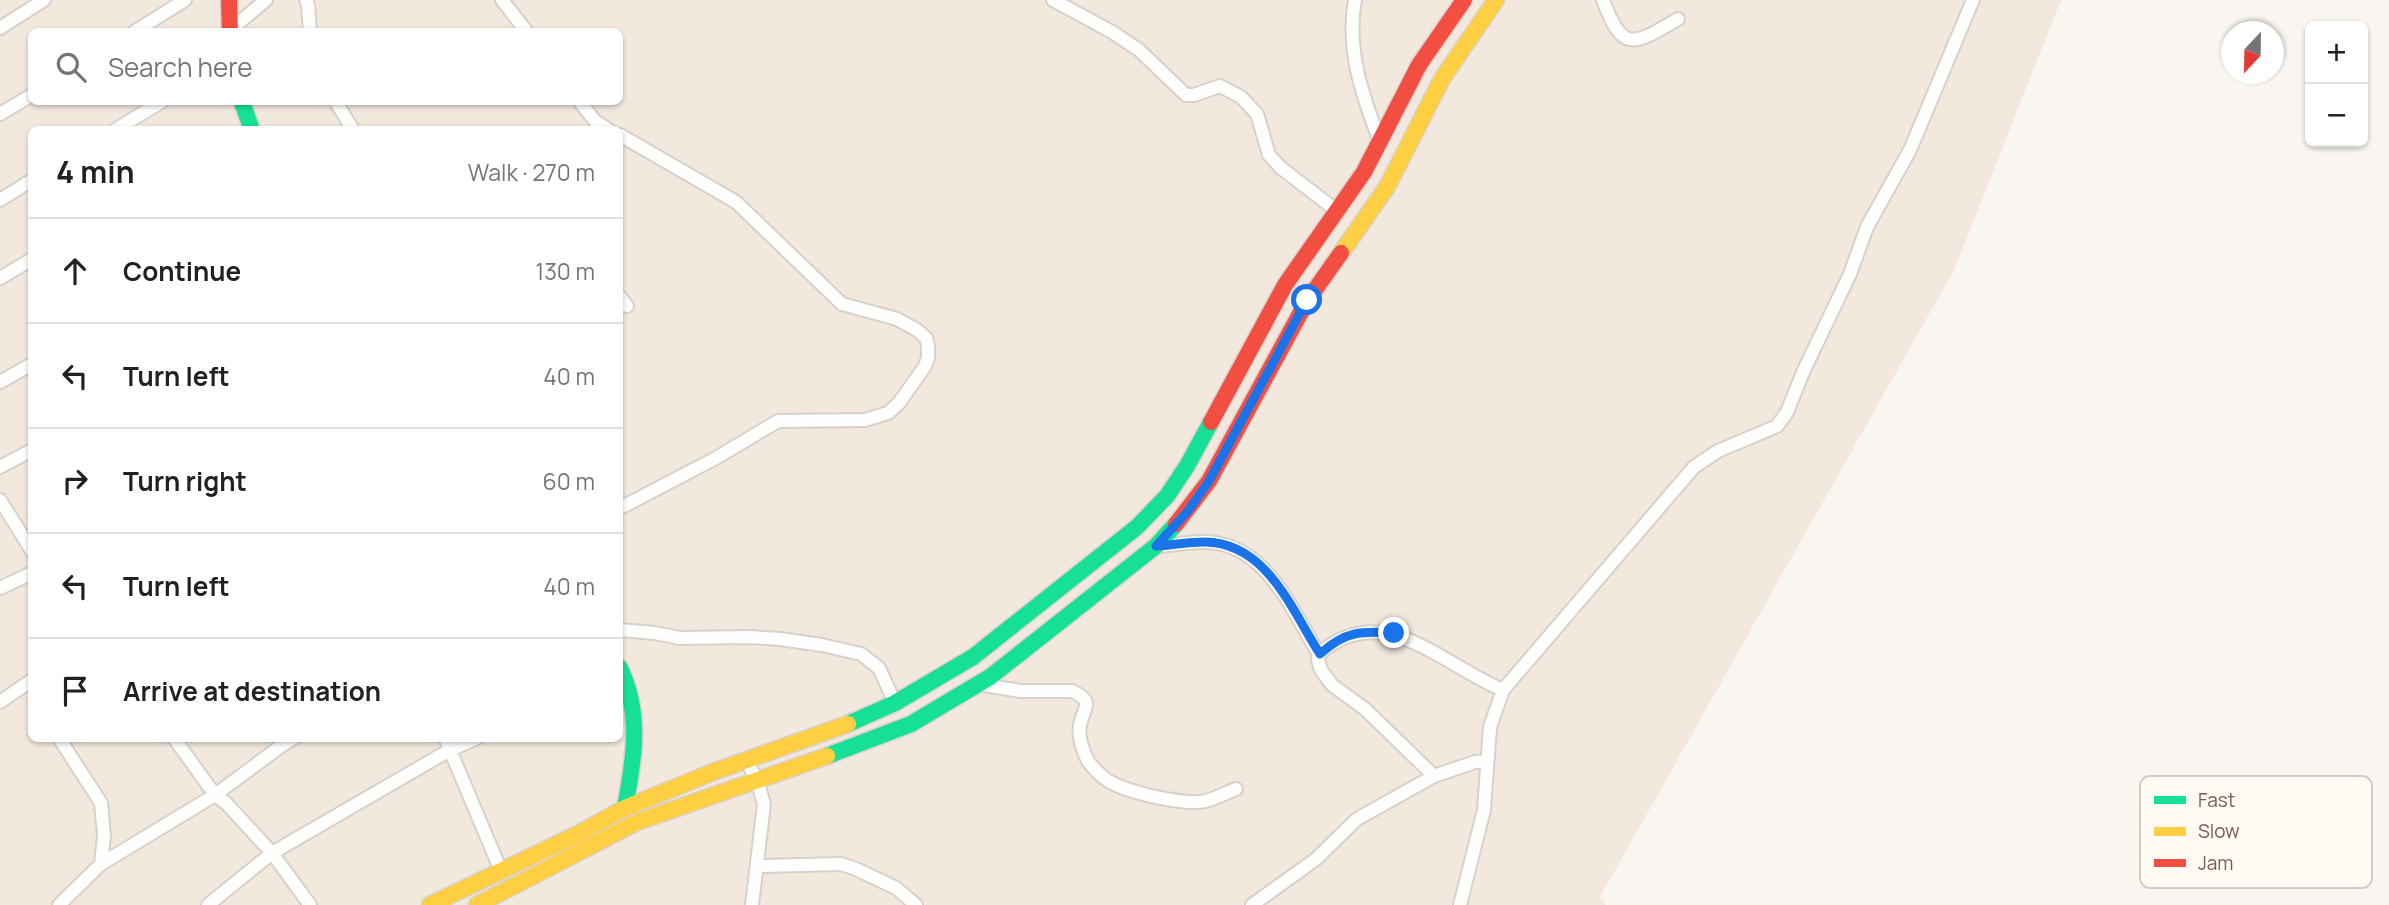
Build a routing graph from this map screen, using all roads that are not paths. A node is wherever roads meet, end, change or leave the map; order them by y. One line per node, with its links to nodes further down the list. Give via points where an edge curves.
1 (44, 0): 14 (street)
2 (185, 0): 15 (street)
3 (229, 0): 16 (street)
4 (266, 0): 17 (street)
5 (306, 0): 18 (street)
6 (502, 0): 19 (street)
7 (1053, 0): 34 (street, via 1139,50 1186,94 1220,86 1241,97 1257,114 1269,155)
8 (1355, 0): 31 (street, via 1355,68)
9 (1464, 0): 31 (street, via 1419,65)
10 (1496, 0): 39 (street, via 1442,79 1387,187 1307,300)
11 (1603, 0): 13 (street, via 1620,35 1631,41 1642,40)
12 (1973, 0): 53 (street, via 1910,150 1867,227 1787,412 1777,426 1718,451 1695,467)
13 (1678, 19)
14 (0, 28)
15 (140, 28)
16 (230, 28)
17 (233, 28)
18 (310, 28)
19 (524, 28)
20 (28, 97): 25 (street)
21 (156, 105): 26 (street)
22 (243, 105): 27 (street)
23 (338, 105): 28 (street)
24 (582, 105): 29 (street)
25 (0, 114)
26 (122, 126)
27 (248, 126)
28 (351, 126)
29 (603, 126)
30 (623, 137): 44 (street, via 736,202 842,304 897,319 917,330 928,346 925,366 888,413 865,420 778,421)
31 (1379, 139): 34 (street, via 1364,172)
32 (28, 182): 33 (street)
33 (0, 200)
34 (1336, 211): 37 (street, via 1285,285)
35 (28, 261): 36 (street)
36 (0, 278)
37 (1247, 355): 39 (street); 56 (street, via 1187,466 1167,496 1136,527 973,657)
38 (28, 366): 40 (street)
39 (1272, 366): 46 (street, via 1209,481)
40 (0, 382)
41 (28, 452): 42 (street)
42 (0, 467)
43 (0, 500): 45 (street)
44 (623, 506)
45 (28, 545)
46 (1156, 546): 50 (street, via 1207,542 1245,551 1282,591); 51 (street)
47 (28, 575): 48 (street)
48 (0, 588)
49 (623, 630): 56 (street, via 680,638 780,639 861,654 879,668)
50 (1320, 654): 53 (street, via 1332,643 1359,632 1394,633); 65 (street, via 1321,670 1332,685 1365,709)
51 (978, 684): 62 (street, via 911,724); 67 (street, via 1079,694 1087,706 1080,724 1082,746 1089,763 1107,781 1162,800 1204,802)
52 (28, 688): 55 (street)
53 (1503, 690): 63 (street, via 1490,727)
54 (625, 697): 69 (street, via 636,717)
55 (0, 702)
56 (895, 703): 57 (street)
57 (840, 727): 62 (street); 64 (street)
58 (62, 742): 71 (street, via 101,803)
59 (177, 742): 68 (street)
60 (278, 742): 68 (street)
61 (446, 745): 70 (street); 73 (street)
62 (849, 747): 66 (street)
63 (1487, 761): 65 (street); 82 (street, via 1484,810)
64 (747, 762): 66 (street); 69 (street)
65 (1434, 776): 81 (street, via 1357,819 1317,859)
66 (757, 780): 72 (street, via 764,804); 78 (street, via 637,822)
67 (1236, 789)
68 (215, 795): 70 (street); 71 (street)
69 (625, 808): 73 (street)
70 (272, 853): 75 (street); 76 (street)
71 (101, 864): 74 (street)
72 (757, 866): 79 (street); 80 (street, via 841,864 896,888)
73 (501, 872): 77 (street)
74 (59, 905)
75 (208, 905)
76 (310, 905)
77 (429, 905)
78 (477, 905)
79 (752, 905)
80 (916, 905)
81 (1252, 905)
82 (1460, 905)

